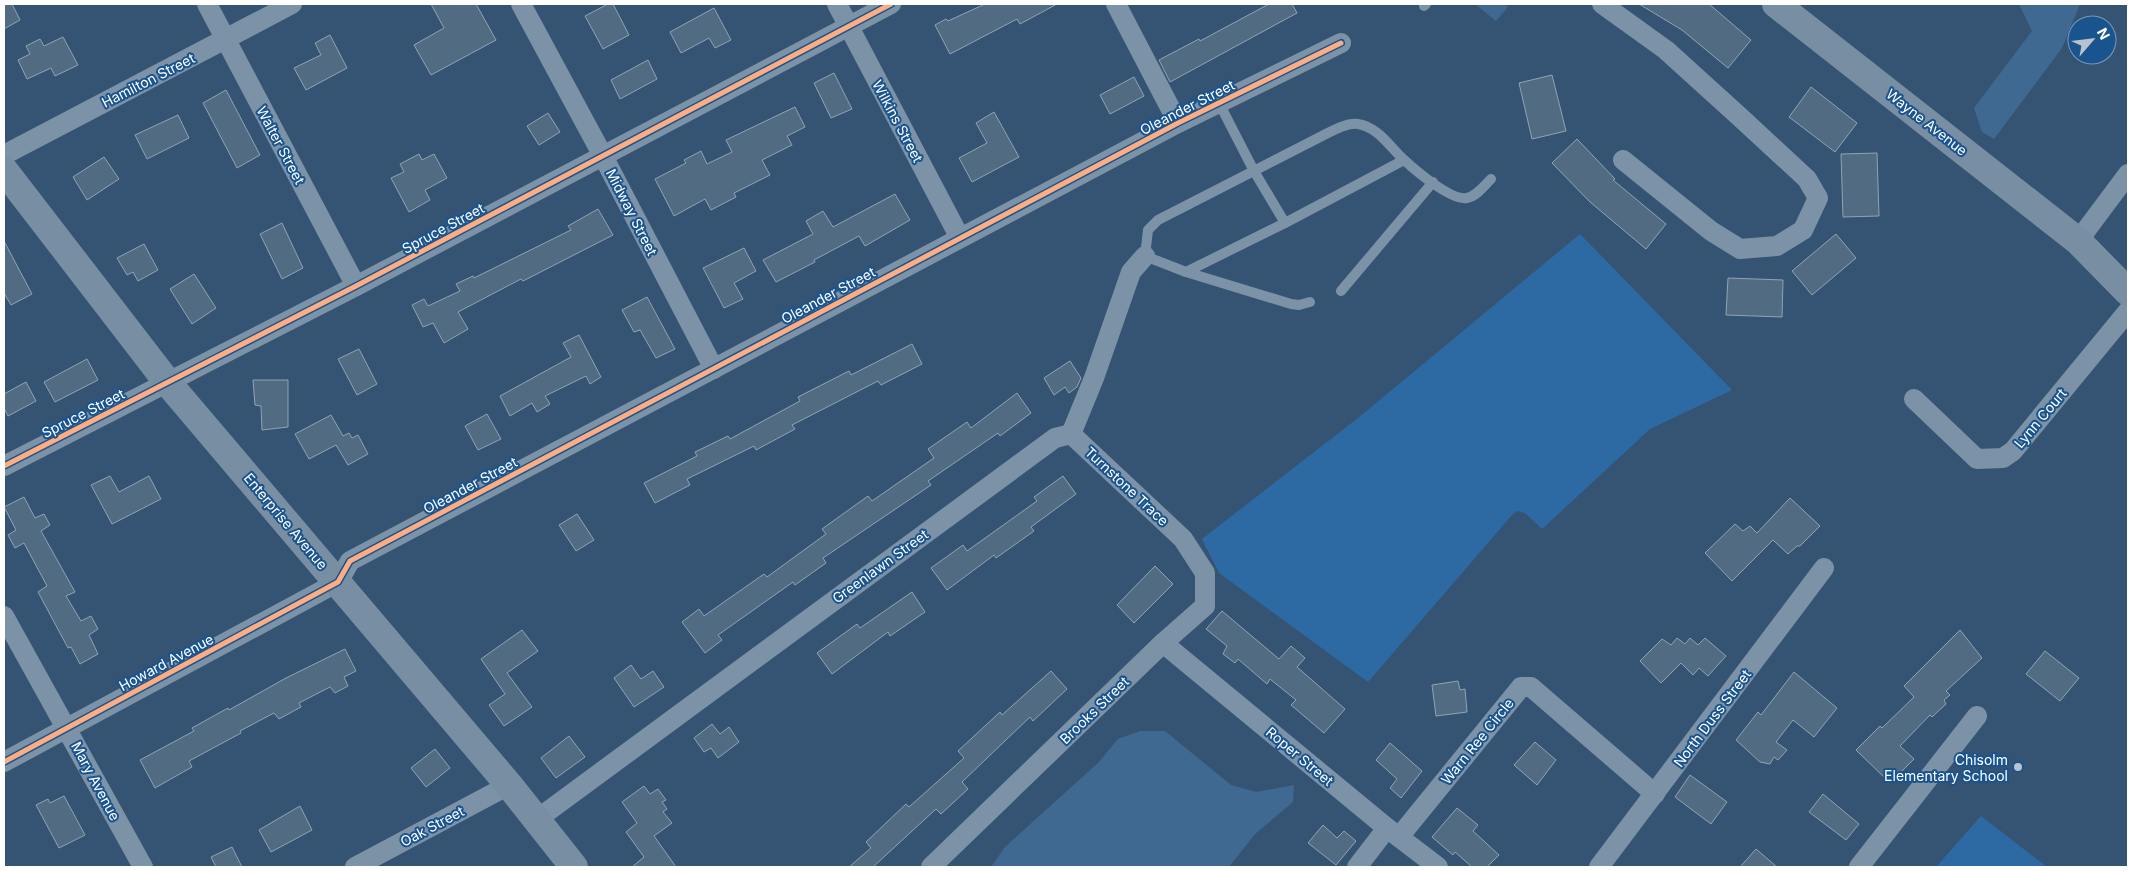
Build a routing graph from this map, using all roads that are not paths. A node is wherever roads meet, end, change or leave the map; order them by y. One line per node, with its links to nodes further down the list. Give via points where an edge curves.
1 (207, 4): 10 (street, Walter Street)
2 (292, 4): 10 (street, Hamilton Street)
3 (520, 4): 15 (street, Midway Street)
4 (837, 4): 9 (street, Wilkins Street)
5 (890, 4): 9 (street, Spruce Street)
6 (1116, 4): 13 (street)
7 (1602, 4): 17 (street, via 1666,50 1734,111 1807,179 1818,198 1803,230 1777,246 1740,249 1711,231)
8 (1776, 4): 25 (street, Wayne Avenue)
9 (848, 26): 15 (street, Spruce Street); 24 (street, Wilkins Street)
10 (225, 40): 14 (street, Hamilton Street); 29 (street, Walter Street)
11 (1340, 43): 12 (street, Oleander Street)
12 (1219, 103): 13 (street, Oleander Street); 19 (lane)
13 (1178, 123): 24 (street, Oleander Street)
14 (4, 155)
15 (603, 156): 29 (street, Spruce Street); 34 (street, Midway Street)
16 (1404, 160): 19 (lane, via 1377,133 1358,124 1342,127); 22 (lane); 23 (lane)
17 (1623, 160)
18 (4, 170): 35 (street, Enterprise Avenue)
19 (1254, 171): 23 (lane); 26 (lane, via 1158,220 1148,230)
20 (2128, 174): 25 (street)
21 (1491, 179): 22 (lane, via 1478,193 1466,198 1450,195)
22 (1434, 182): 30 (lane)
23 (1285, 224): 28 (lane)
24 (960, 238): 34 (street, Oleander Street)
25 (2078, 241): 27 (street, Wayne Avenue); 31 (street, Wayne Avenue)
26 (1145, 256): 28 (lane); 37 (street, via 1131,272)
27 (2128, 271)
28 (1186, 272): 32 (lane, via 1291,304)
29 (356, 286): 35 (street, Spruce Street)
30 (1341, 291)
31 (2128, 292)
32 (1310, 302)
33 (2128, 311): 36 (street, Lynn Court, via 2004,458 1977,459)
34 (714, 369): 41 (street, Oleander Street, via 350,561)
35 (168, 383): 38 (street, Spruce Street); 41 (street, Enterprise Avenue)
36 (1914, 399)
37 (1072, 434): 39 (street, Turnstone Trace); 49 (street, Greenlawn Street, via 1055,438)
38 (4, 466)
39 (1182, 539): 43 (street, Brooks Street, via 1205,573 1205,606)
40 (1824, 568): 48 (street, North Duss Street)
41 (338, 582): 45 (street, Howard Avenue); 47 (street, Enterprise Avenue)
42 (4, 616): 45 (street, Mary Avenue)
43 (1163, 643): 50 (street, Roper Street); 54 (street, Brooks Street)
44 (1977, 716): 58 (street)
45 (67, 728): 46 (street, Howard Avenue); 51 (street, Mary Avenue)
46 (4, 762)
47 (509, 785): 49 (street, Enterprise Avenue); 52 (street, Oak Street)
48 (1655, 794): 50 (street, Warn Ree Circle, via 1531,687 1520,687); 57 (street, North Duss Street)
49 (536, 820): 53 (street, Enterprise Avenue)
50 (1393, 833): 55 (street); 56 (street, Roper Street)
51 (143, 867)
52 (355, 867)
53 (574, 867)
54 (931, 867)
55 (1357, 867)
56 (1438, 867)
57 (1599, 867)
58 (1859, 867)

